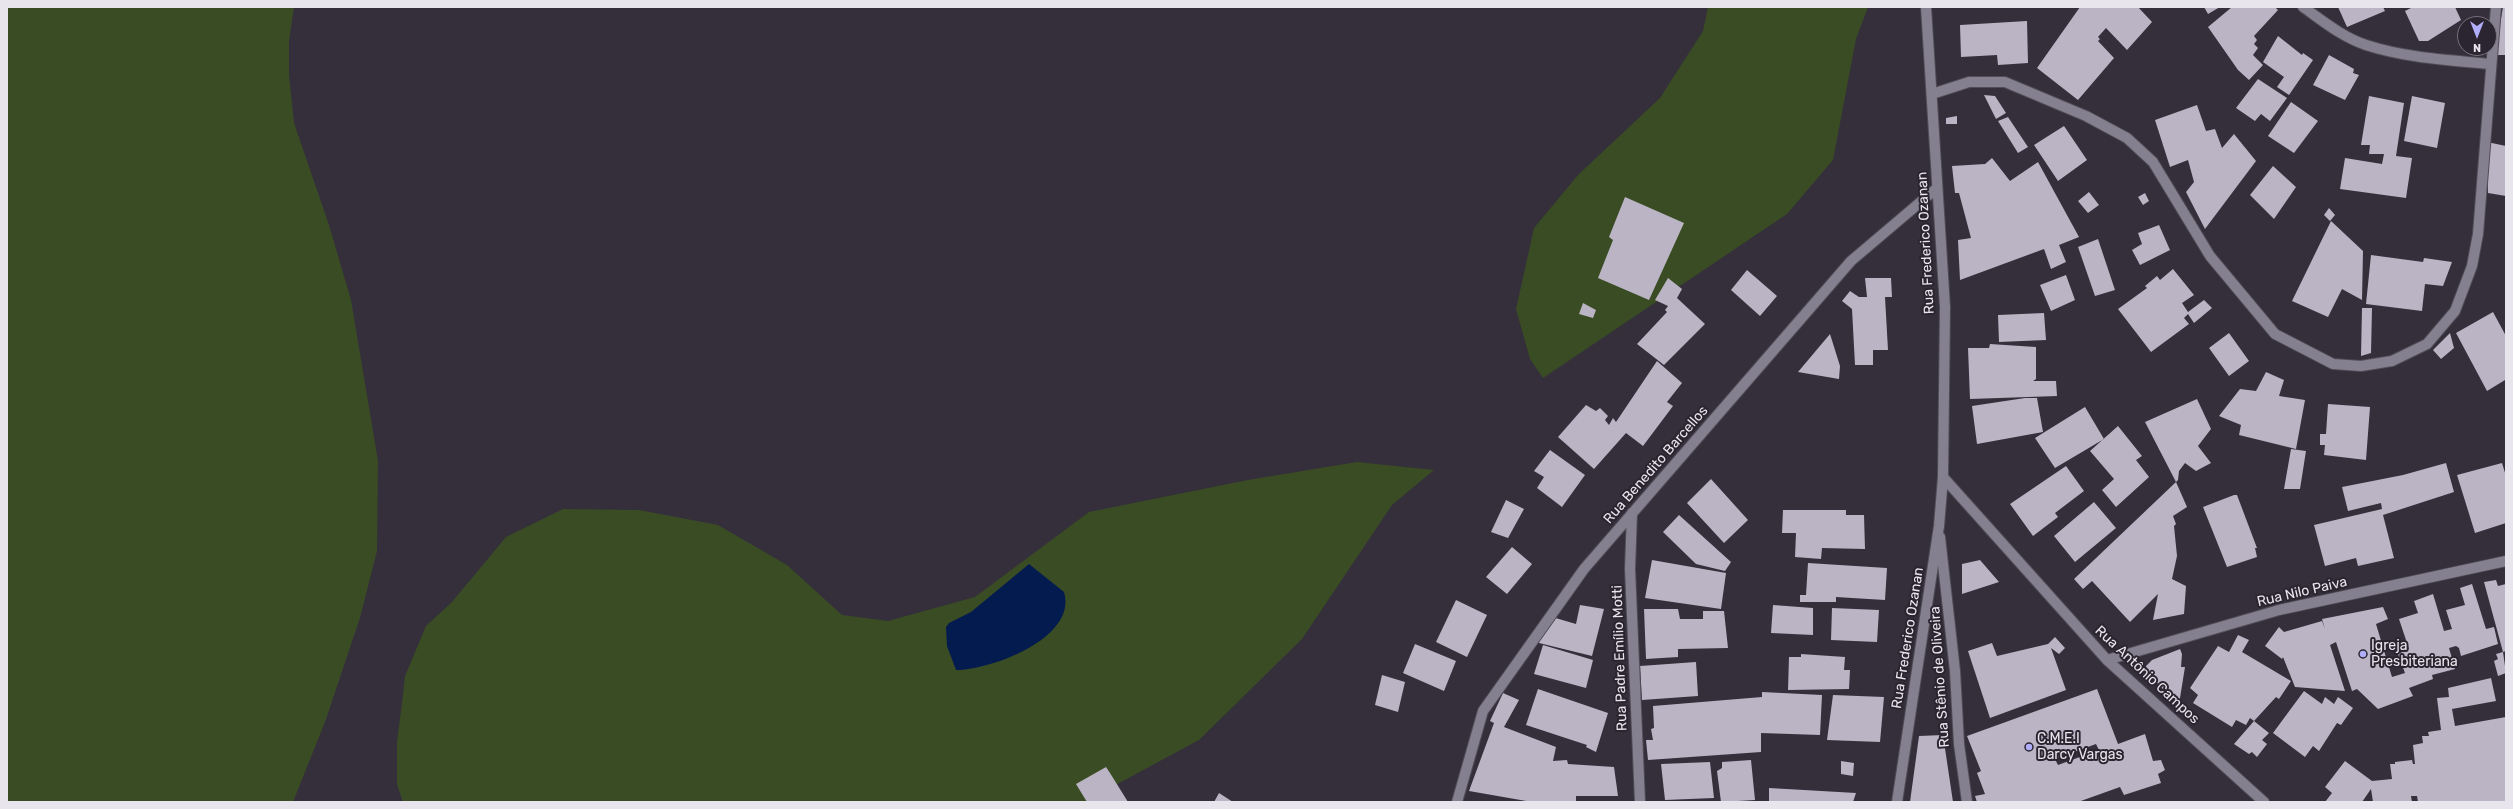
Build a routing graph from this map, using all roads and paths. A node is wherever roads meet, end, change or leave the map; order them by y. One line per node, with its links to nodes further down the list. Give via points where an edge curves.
1 (1926, 7): 5 (street, Rua Frederico Ozanan)
2 (2303, 7): 4 (street, via 2336,31 2366,45 2415,56)
3 (2496, 7): 4 (street)
4 (2490, 64): 5 (street, via 2478,234 2472,266 2455,311 2427,344 2392,361 2361,366 2333,364 2275,334 2210,256 2154,162 2127,138 2086,116 2005,82 1969,82)
5 (1932, 94): 6 (street, Rua Frederico Ozanan)
6 (1937, 188): 7 (street, Rua Frederico Ozanan, via 1945,307); 8 (street, Rua Benedito Barcellos, via 1851,262)
7 (1943, 477): 9 (street, Rua Frederico Ozanan); 11 (street, Rua Antônio Campos)
8 (1632, 513): 12 (street, Rua Benedito Barcellos, via 1584,569 1484,711); 13 (street, Rua Padre Emílio Motti, via 1630,569)
9 (1939, 526): 14 (street, Rua Frederico Ozanan); 15 (street, Rua Stênio de Oliveira, via 1955,671 1959,744)
10 (2506, 561): 11 (street, Rua Nilo Paiva, via 2279,610)
11 (2107, 660): 16 (street, Rua Antônio Campos)
12 (1457, 802)
13 (1640, 802)
14 (1897, 802)
15 (1967, 802)
16 (2264, 802)

